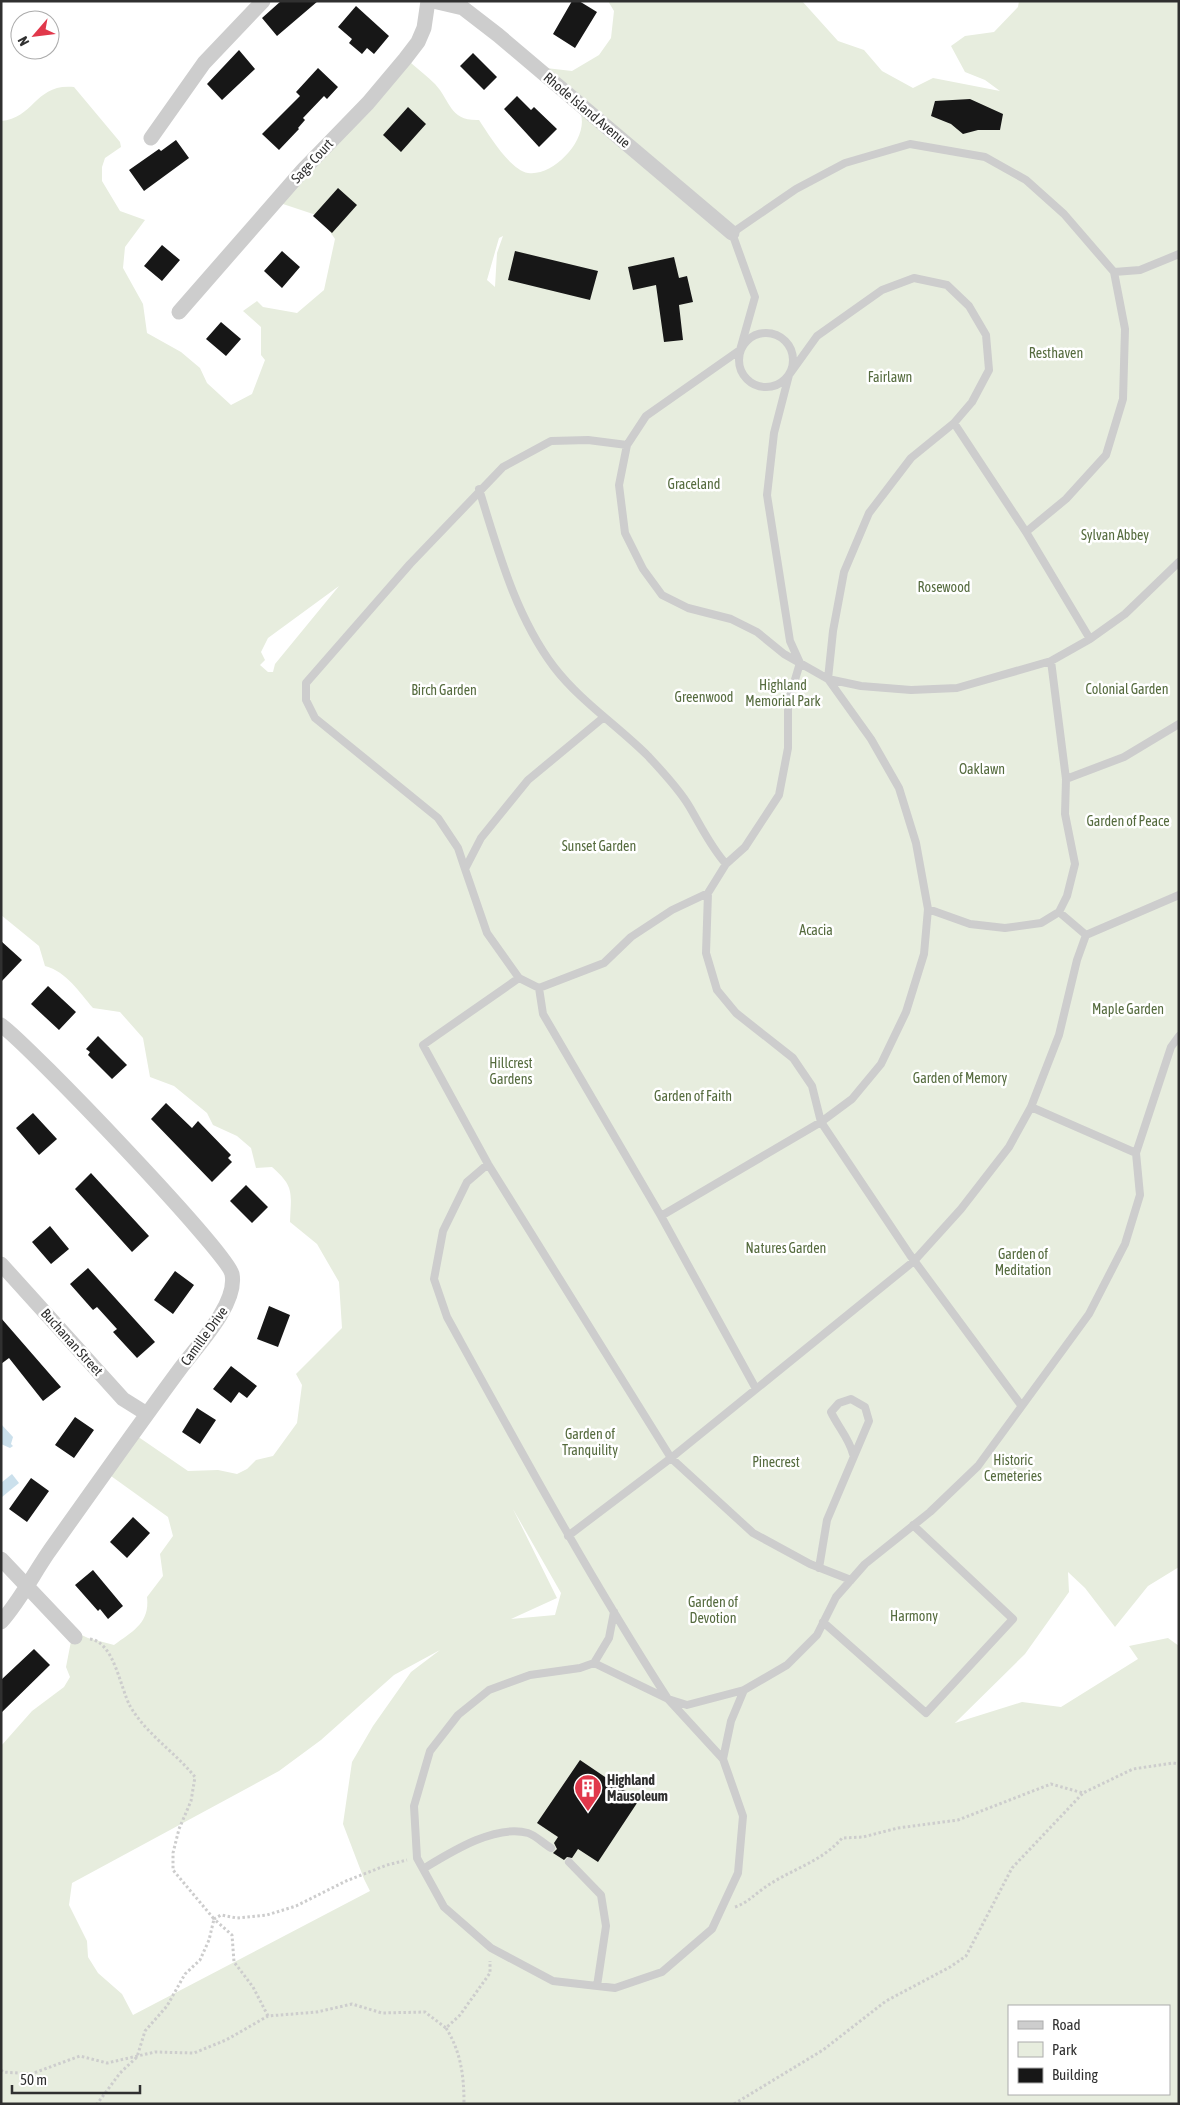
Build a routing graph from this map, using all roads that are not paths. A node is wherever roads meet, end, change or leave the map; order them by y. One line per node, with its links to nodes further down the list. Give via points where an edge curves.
1 (263, 1): 4 (street, via 204,63)
2 (428, 1): 8 (street, Sage Court, via 424,28 418,42 368,103 303,170)
3 (433, 1): 5 (street, Rhode Island Avenue, via 463,8 498,35)
4 (151, 138)
5 (732, 233): 7 (lane, via 796,189 845,162 910,144 985,157 1026,180 1064,214); 9 (lane, via 755,297)
6 (1179, 254): 7 (lane, via 1140,270)
7 (1114, 272): 14 (lane, via 1125,329 1123,399 1106,455 1066,499)
8 (180, 312)
9 (740, 350): 10 (lane, via 740,368 750,382 776,386); 10 (lane, via 752,336 770,332 778,335 791,348 793,366); 12 (lane, via 646,416)
10 (789, 375): 11 (lane, via 817,336 882,290 914,278 947,284 969,306 986,335 989,370 972,402); 18 (lane, via 774,433 767,495 790,641)
11 (954, 423): 14 (lane); 19 (lane, via 911,458 869,514 844,572)
12 (627, 446): 13 (lane, via 588,440 551,441 503,467); 18 (lane, via 619,485 625,532 642,569 662,595 688,608 731,619 757,632)
13 (479, 489): 20 (lane, via 498,551 528,626 555,668); 24 (lane, via 306,683 306,700 315,718 438,818 458,848)
14 (1026, 532): 16 (lane)
15 (1179, 562): 16 (lane, via 1125,614)
16 (1090, 639): 17 (lane)
17 (1051, 662): 19 (lane, via 957,688 895,689); 22 (lane)
18 (800, 664): 19 (lane); 23 (lane, via 788,703 788,748 779,795 745,847)
19 (828, 679): 27 (lane, via 871,739 899,788 916,843)
20 (604, 717): 23 (lane, via 648,756 688,804 712,848); 24 (lane, via 528,780 481,838)
21 (1179, 724): 22 (lane, via 1124,757)
22 (1066, 779): 28 (lane, via 1065,814 1075,864 1067,896)
23 (726, 864): 25 (lane)
24 (465, 869): 30 (lane, via 487,933)
25 (708, 893): 31 (lane, via 672,910 632,936 604,963); 35 (lane, via 706,953 717,990 736,1013 793,1058 812,1086)
26 (1179, 895): 29 (lane)
27 (928, 909): 28 (lane, via 970,924 1005,928 1041,923); 35 (lane, via 924,954 906,1012 881,1064 852,1099)
28 (1059, 912): 29 (lane)
29 (1086, 935): 34 (lane, via 1059,1035)
30 (519, 978): 31 (lane); 37 (lane, via 423,1044)
31 (539, 988): 38 (lane, via 543,1014)
32 (1, 1025): 43 (street, Camille Drive, via 63,1084 188,1218 232,1273 227,1306)
33 (1179, 1036): 36 (lane, via 1171,1047)
34 (1032, 1107): 36 (lane); 39 (lane, via 1010,1146)
35 (821, 1122): 38 (lane); 39 (lane)
36 (1136, 1153): 42 (lane, via 1140,1195 1125,1244 1089,1314)
37 (488, 1164): 45 (lane); 47 (lane, via 467,1182 443,1232 434,1279 447,1317)
38 (661, 1216): 41 (lane)
39 (914, 1261): 41 (lane); 42 (lane)
40 (1, 1264): 43 (street, Buchanan Street, via 123,1399)
41 (755, 1387): 45 (lane)
42 (1021, 1405): 46 (lane, via 978,1466)
43 (147, 1414): 51 (street, Camille Drive)
44 (853, 1454): 44 (lane, via 869,1421 865,1408 851,1399 839,1403 831,1412 850,1440); 49 (lane, via 827,1520)
45 (671, 1458): 47 (lane); 49 (lane, via 753,1533)
46 (913, 1525): 50 (lane); 54 (lane, via 1012,1619 926,1713)
47 (568, 1536): 52 (lane)
48 (1, 1559): 51 (street)
49 (820, 1568): 50 (lane)
50 (851, 1580): 54 (lane, via 836,1597)
51 (25, 1586): 53 (street, Camille Drive); 55 (street)
52 (614, 1612): 56 (lane, via 608,1638); 58 (lane)
53 (1, 1622)
54 (823, 1622): 57 (lane, via 817,1635 787,1665)
55 (75, 1637)
56 (594, 1663): 58 (lane); 62 (lane, via 530,1675 489,1690 458,1715 430,1750 414,1806 417,1858)
57 (744, 1690): 58 (lane, via 687,1705); 59 (lane, via 731,1722)
58 (668, 1699): 59 (lane)
59 (723, 1759): 63 (lane, via 743,1816 738,1873 712,1929 662,1972 615,1988)
60 (550, 1848): 62 (lane, via 529,1833 495,1833 455,1850)
61 (569, 1862): 63 (lane, via 601,1895 606,1926)
62 (424, 1869): 63 (lane, via 444,1908 491,1948 553,1981)
63 (597, 1986)

